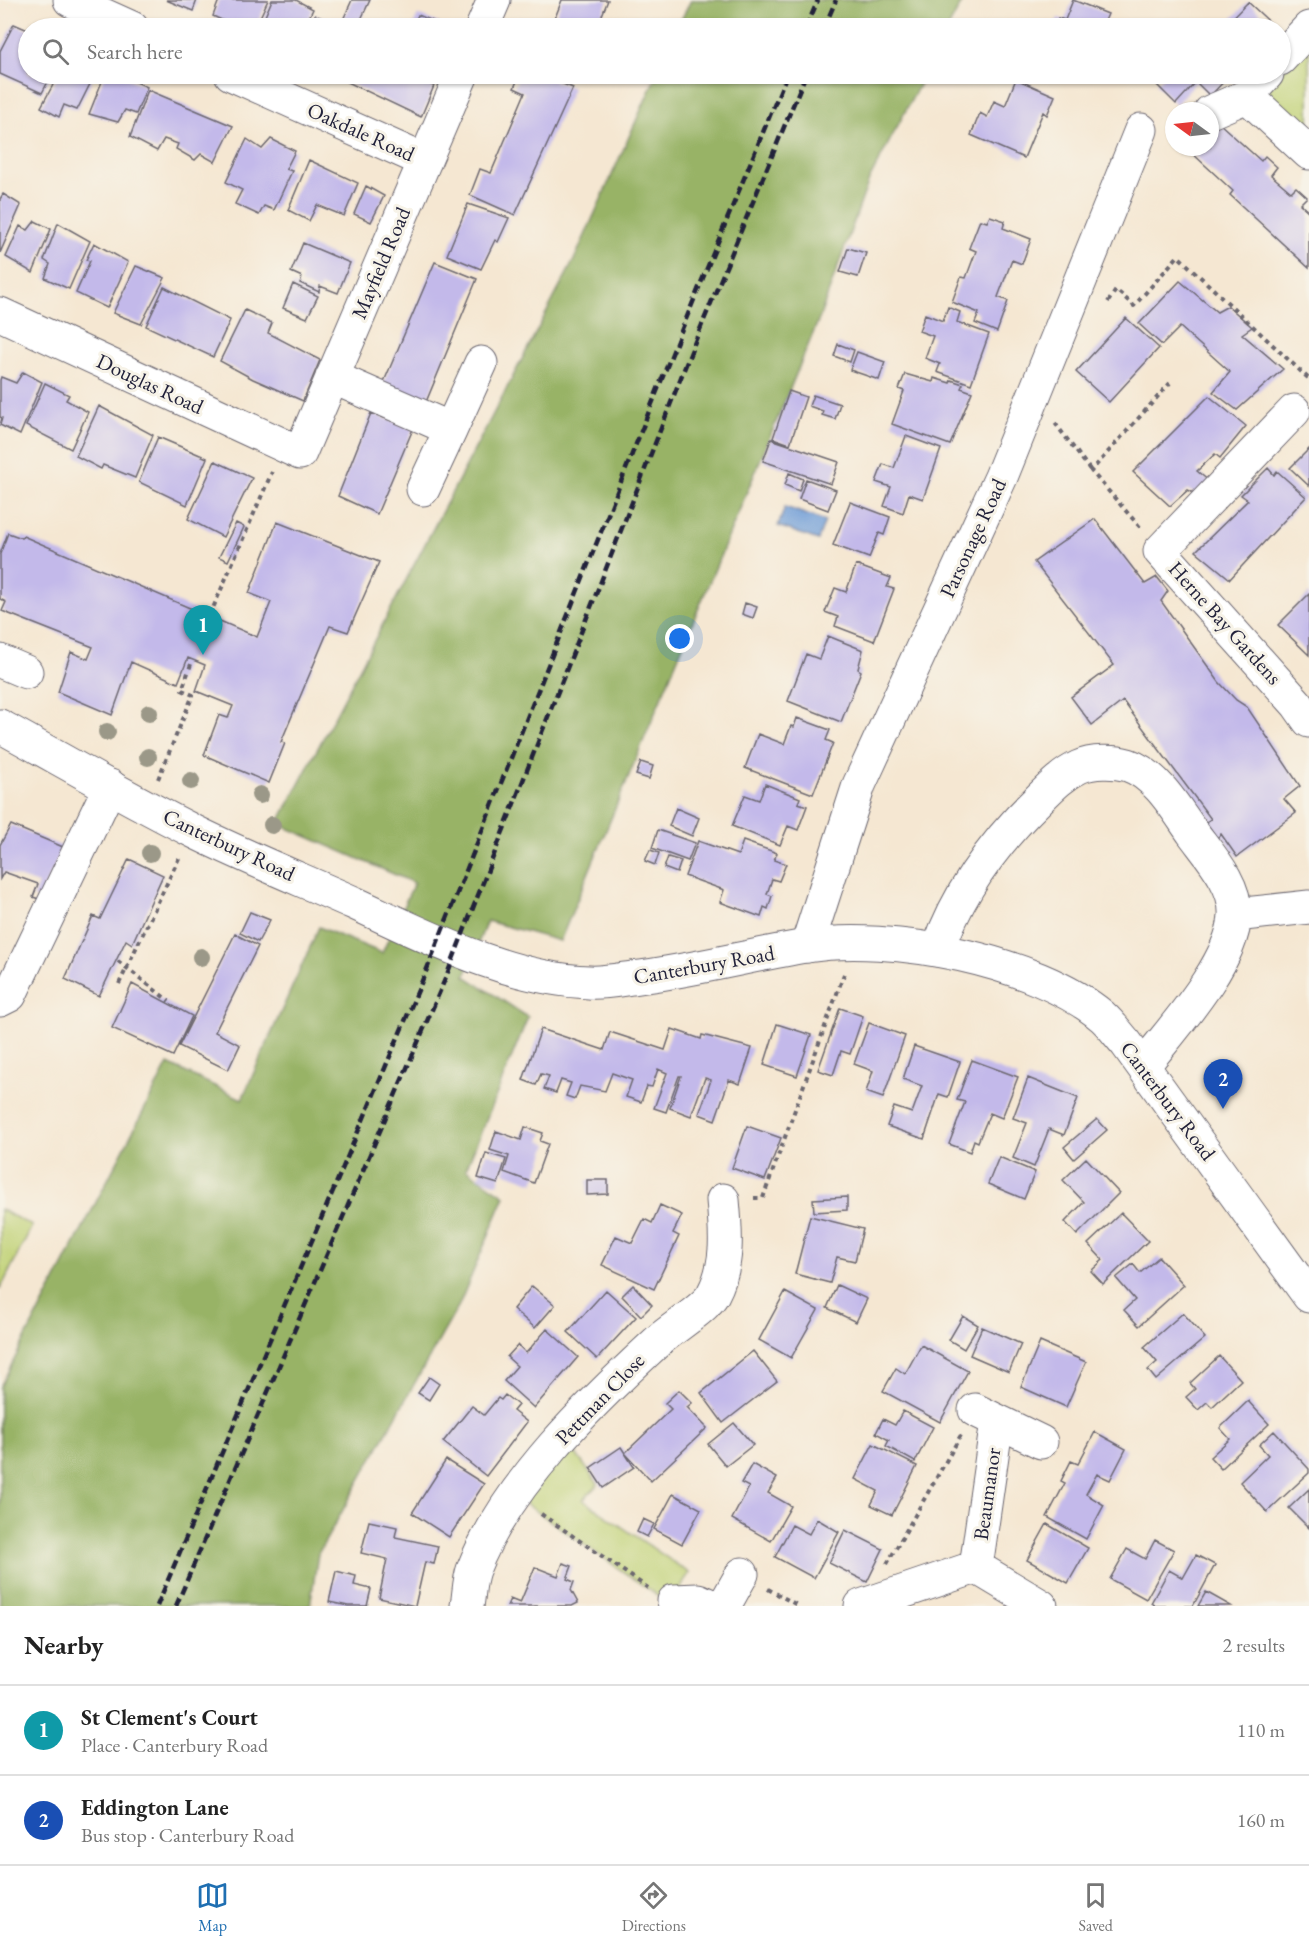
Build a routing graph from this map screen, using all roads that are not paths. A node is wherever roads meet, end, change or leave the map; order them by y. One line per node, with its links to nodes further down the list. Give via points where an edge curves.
1 (70, 0): 3 (street)
2 (494, 0): 4 (street)
3 (110, 18)
4 (486, 18)
5 (1309, 28): 6 (street)
6 (1291, 48)
7 (253, 84): 13 (street, Oakdale Road)
8 (458, 84): 13 (street, Mayfield Road)
9 (1257, 85): 10 (street); 12 (street)
10 (1219, 107)
11 (1141, 130): 26 (street, Parsonage Road, via 1001,477 860,784)
12 (1309, 153)
13 (425, 162): 16 (street, Mayfield Road)
14 (0, 314): 19 (street, Douglas Road)
15 (482, 363): 18 (street)
16 (332, 377): 18 (street); 19 (street, Mayfield Road)
17 (1294, 411): 21 (street, Herne Bay Gardens, via 1160,551)
18 (451, 429): 20 (street)
19 (291, 450)
20 (423, 489)
21 (1305, 706)
22 (0, 726): 23 (street, Canterbury Road)
23 (110, 786): 26 (street, Canterbury Road, via 194,831 411,931 483,958 556,979 593,982 655,975); 28 (street, via 10,995)
24 (1309, 907): 25 (street)
25 (1235, 915): 27 (street, via 1221,870 1159,789 1144,773 1107,762 1081,766 1060,778 1014,824 962,895); 29 (street, via 1228,945 1204,986)
26 (807, 946): 27 (street, Canterbury Road, via 856,943)
27 (938, 950): 29 (street, Canterbury Road, via 1002,967 1065,993 1102,1016)
28 (0, 999)
29 (1144, 1065): 31 (street, Canterbury Road)
30 (723, 1200): 37 (street, Pettman Close, via 727,1240 722,1276 712,1297 661,1338 597,1399 513,1495 473,1571)
31 (1309, 1296)
32 (1041, 1442): 33 (street, Beaumanor, via 986,1416)
33 (976, 1567): 36 (street, Beaumanor); 40 (street, Beaumanor)
34 (742, 1574): 39 (street)
35 (674, 1601): 38 (street, via 698,1600)
36 (863, 1605)
37 (467, 1606)
38 (711, 1606)
39 (724, 1606)
40 (1041, 1606)

